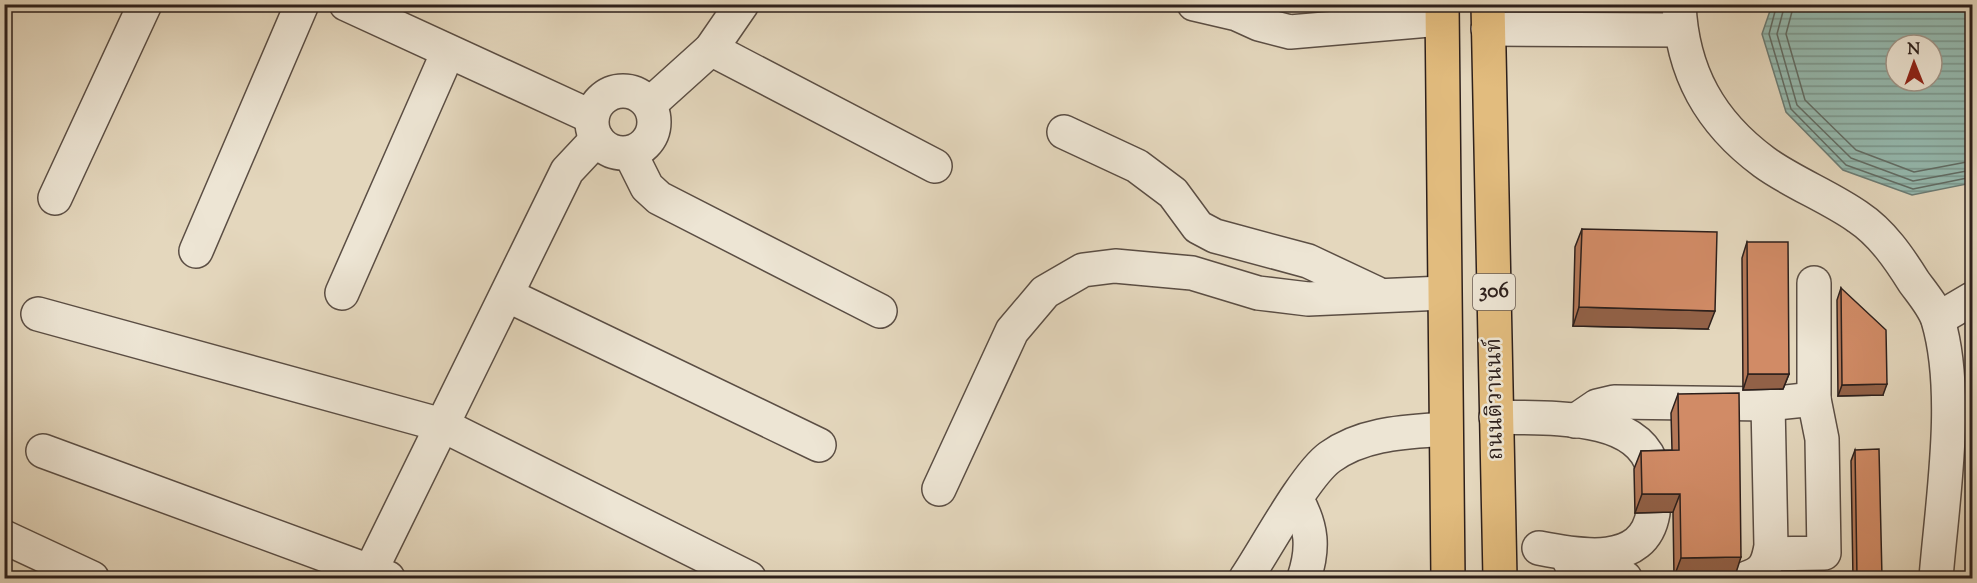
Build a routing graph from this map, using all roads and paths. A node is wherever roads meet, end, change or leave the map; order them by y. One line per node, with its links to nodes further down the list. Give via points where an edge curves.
1 (146, 4): 17 (street)
2 (302, 4): 19 (street)
3 (346, 4): 11 (street)
4 (742, 4): 10 (street)
5 (1194, 4): 6 (street)
6 (1246, 9): 7 (street, via 1259,24 1290,32)
7 (1441, 12): 23 (main road, 306)
8 (1488, 17): 9 (street); 32 (main road, ถนนติวานนท์ / 306)
9 (1680, 17): 29 (street, via 1699,93 1726,129 1765,163 1860,218 1893,249)
10 (711, 49): 12 (street); 16 (street)
11 (448, 52): 13 (street); 22 (street)
12 (650, 104): 13 (street, via 638,94 624,90 609,93 597,103); 15 (street, via 655,119 653,134 644,146)
13 (594, 128): 15 (street, via 615,152); 24 (street, via 567,171)
14 (1064, 132): 18 (street, via 1137,166 1173,193)
15 (630, 153): 27 (street, via 647,187 659,198)
16 (935, 166)
17 (55, 198)
18 (1198, 227): 20 (street); 25 (street, via 1215,236 1308,261)
19 (196, 251)
20 (1192, 273): 25 (street, via 1258,293 1308,299); 39 (street, via 1115,266 1083,270 1045,292 1012,331)
21 (1815, 283): 30 (street)
22 (342, 293)
23 (1443, 293): 25 (street); 35 (main road, 306)
24 (507, 295): 34 (street); 36 (street)
25 (1382, 296)
26 (1972, 299): 29 (street)
27 (879, 311)
28 (38, 314): 34 (street)
29 (1938, 319): 55 (street, via 1947,373 1947,429)
30 (1814, 399): 31 (street); 45 (street, via 1822,439 1824,553)
31 (1767, 404): 33 (street, via 1614,402 1597,406); 45 (street)
32 (1496, 417): 33 (street); 43 (main road, ถนนติวานนท์ / 306)
33 (1575, 421): 38 (street, via 1623,432 1650,456)
34 (442, 425): 46 (street); 48 (street)
35 (1445, 429): 40 (street, via 1393,433 1351,445 1328,458); 51 (main road, 306)
36 (819, 445)
37 (43, 451): 46 (street)
38 (1653, 469)
39 (939, 489)
40 (1297, 500): 49 (street); 50 (street, via 1310,523)
41 (1653, 513): 44 (street, via 1651,528 1641,541 1621,552 1572,554)
42 (4, 537): 47 (street)
43 (1499, 547): 44 (street); 52 (main road, ถนนติวานนท์ / 306)
44 (1539, 548): 53 (street, via 1597,574)
45 (1770, 554): 54 (street, via 1760,574)
46 (380, 574)
47 (92, 579)
48 (749, 579)
49 (1246, 579)
50 (1304, 579)
51 (1448, 579)
52 (1500, 579)
53 (1625, 579)
54 (1747, 579)
55 (1936, 579)

